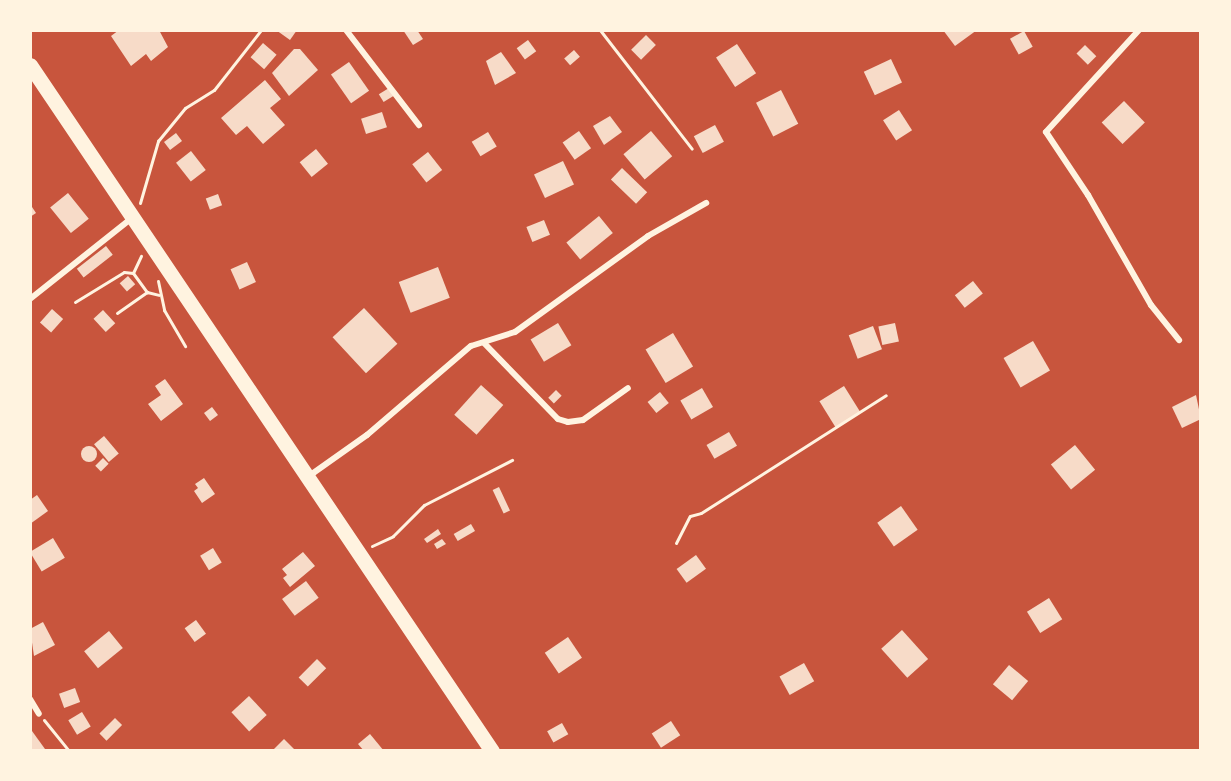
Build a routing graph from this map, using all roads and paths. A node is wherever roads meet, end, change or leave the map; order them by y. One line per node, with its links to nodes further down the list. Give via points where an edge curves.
1 (261, 30): 9 (path, via 214,90 185,108 158,141)
2 (346, 30): 6 (street)
3 (600, 30): 7 (path)
4 (1139, 30): 16 (street, via 1046,132 1088,195 1150,305)
5 (30, 65): 9 (highway)
6 (419, 125)
7 (692, 149)
8 (706, 203): 17 (street, via 648,236 515,332)
9 (135, 216): 10 (highway); 13 (street)
10 (170, 269): 12 (path, via 156,283); 22 (highway)
11 (147, 292): 12 (path); 14 (path, via 133,273 124,272); 15 (path)
12 (159, 295): 18 (path)
13 (30, 299)
14 (75, 302)
15 (117, 313)
16 (1179, 340)
17 (484, 343): 19 (street, via 558,419 583,420); 22 (street, via 471,346 367,435)
18 (185, 346)
19 (628, 388)
20 (886, 395): 23 (path, via 701,513 690,516)
21 (512, 460): 24 (path, via 424,505 393,536)
22 (309, 476): 24 (highway)
23 (676, 543)
24 (360, 552): 30 (highway)
25 (30, 699): 26 (street)
26 (39, 714): 27 (path)
27 (69, 751)
28 (239, 751): 29 (path)
29 (250, 751)
30 (492, 751)

